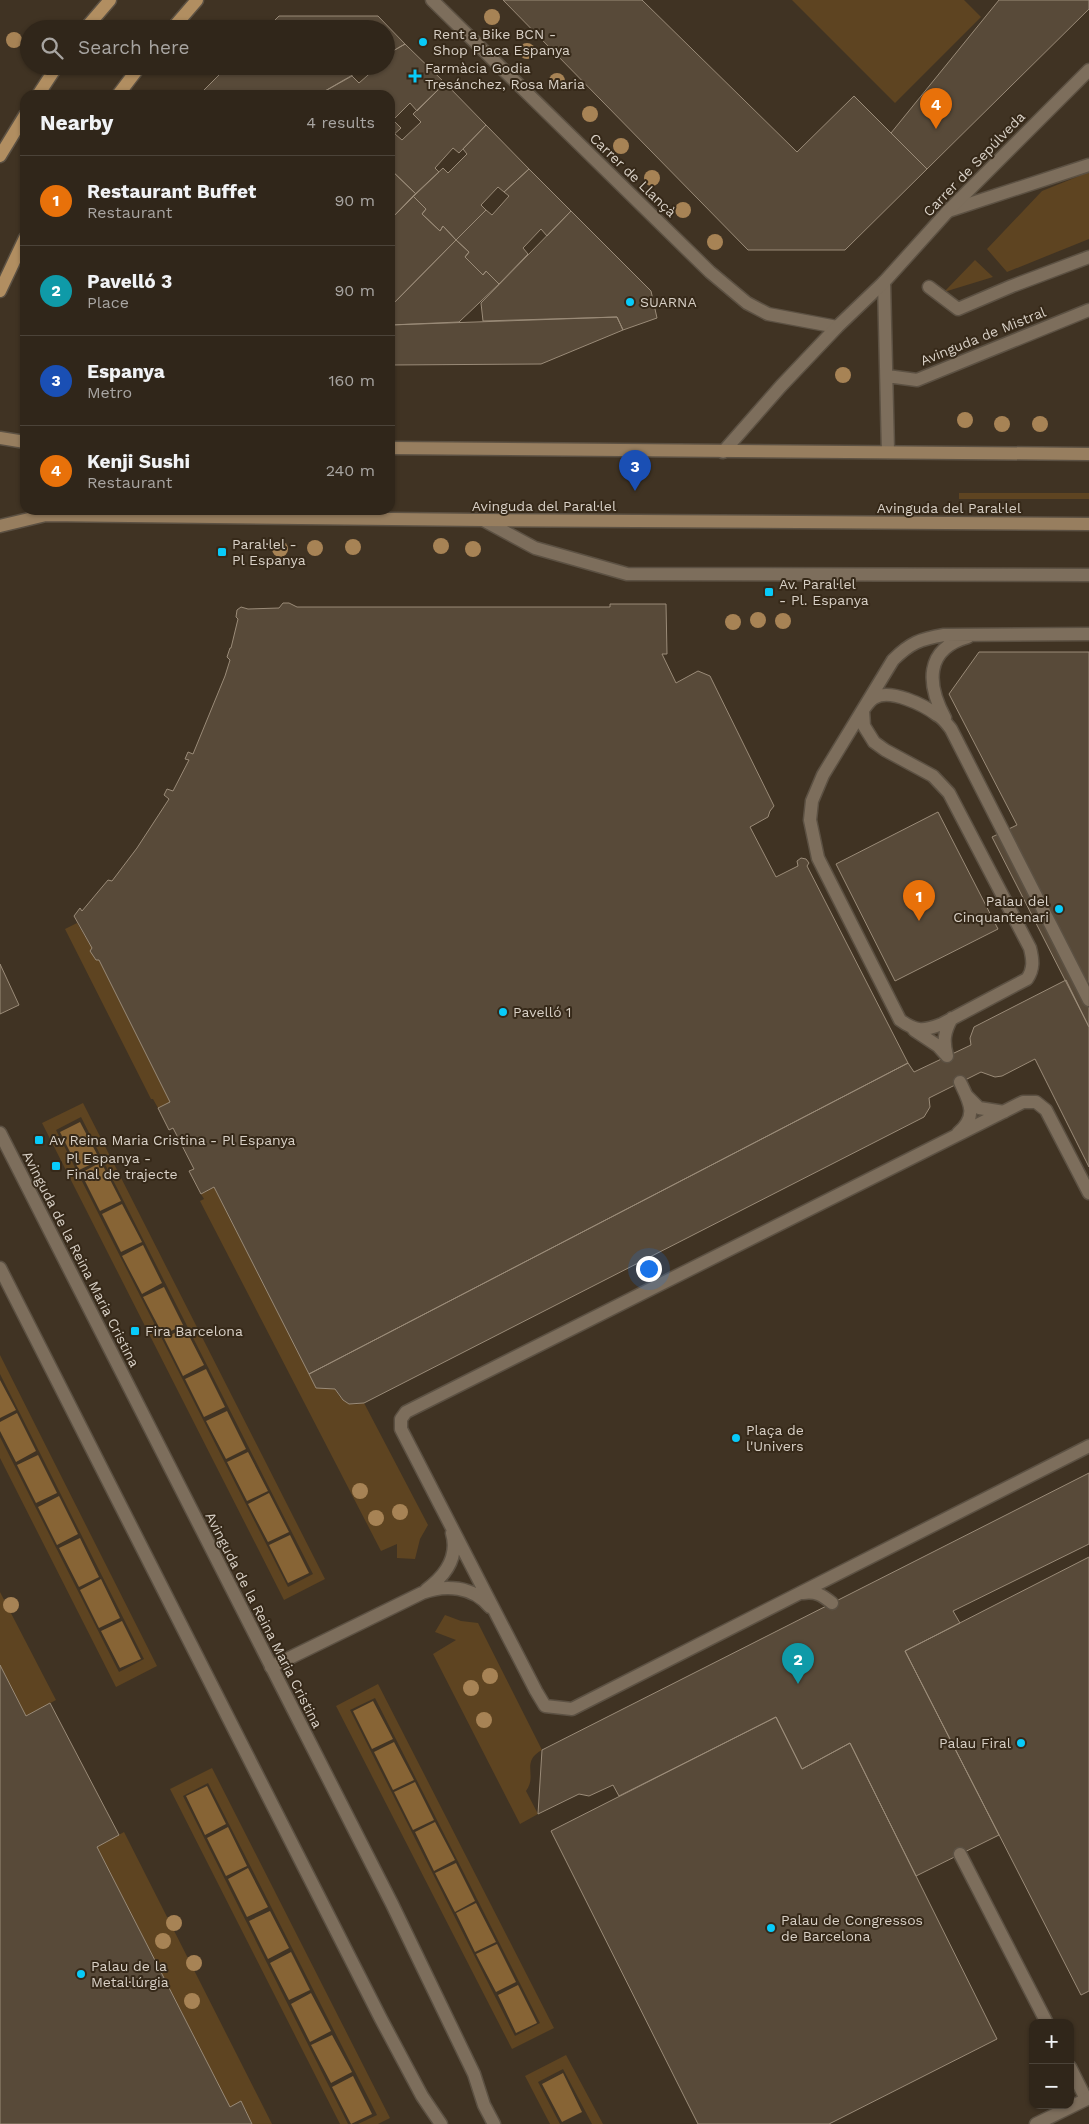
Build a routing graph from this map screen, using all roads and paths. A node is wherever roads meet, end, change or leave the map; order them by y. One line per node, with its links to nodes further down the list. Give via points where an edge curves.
1 (110, 0): 4 (main road)
2 (197, 0): 5 (main road)
3 (432, 0): 21 (street, Carrer de Llançà, via 710,272 747,303 768,314)
4 (93, 20)
5 (180, 20)
6 (1089, 70): 14 (street, Carrer de Sepúlveda)
7 (51, 75): 9 (main road)
8 (133, 75): 10 (main road)
9 (41, 90)
10 (122, 90)
11 (20, 123): 12 (main road)
12 (0, 156)
13 (1089, 165): 14 (street)
14 (948, 211): 17 (street, Carrer de Sepúlveda)
15 (20, 249): 19 (main road)
16 (1089, 257): 18 (street, via 958,309)
17 (884, 282): 21 (street, Carrer de Sepúlveda); 22 (street)
18 (929, 287)
19 (0, 291)
20 (1089, 310): 22 (street, Avinguda de Mistral, via 917,380)
21 (837, 327): 26 (street, Carrer de Sepúlveda)
22 (887, 376): 27 (street)
23 (0, 438): 24 (main road)
24 (20, 441)
25 (395, 448): 26 (main road)
26 (723, 452): 27 (main road)
27 (888, 452): 28 (main road)
28 (1089, 454)
29 (483, 520): 30 (main road, Avinguda del Paral·lel); 31 (main road, Avinguda del Paral·lel, via 46,515); 32 (street, via 535,548 627,574)
30 (1089, 524)
31 (0, 526)
32 (1089, 575)
33 (980, 634): 34 (street); 35 (street, via 922,638 905,647 893,660); 36 (street, via 956,641 940,654 932,668 932,684 938,705)
34 (1089, 634)
35 (863, 710): 36 (street, via 874,698 885,695 903,698 940,716); 38 (street, via 864,726 874,742 933,776 949,793 1031,953 1032,972 1027,979); 39 (street, via 823,775 812,801 810,820 818,858 900,1020)
36 (951, 729): 37 (street)
37 (1089, 1000)
38 (952, 1018): 39 (street, via 928,1029); 39 (street, via 945,1031 947,1056 928,1038)
39 (912, 1029)
40 (960, 1082): 41 (street)
41 (967, 1096): 42 (street, via 979,1108); 44 (street, via 971,1115 966,1126)
42 (1004, 1112): 44 (street); 45 (street, via 1023,1102 1036,1102 1046,1110)
43 (0, 1133): 53 (street, Avinguda de la Reina Maria Cristina)
44 (952, 1138): 48 (street, via 406,1412 401,1419 401,1429)
45 (1089, 1194)
46 (0, 1268): 58 (street, via 381,2019 422,2096)
47 (1089, 1446): 49 (street)
48 (450, 1523): 50 (street, via 455,1542 452,1558 445,1574); 52 (street)
49 (843, 1571): 51 (street); 51 (street, via 832,1583 832,1603 812,1592)
50 (422, 1593): 52 (street, via 450,1587 468,1592 483,1599); 53 (street)
51 (798, 1594): 52 (street, via 572,1709 545,1706)
52 (498, 1616)
53 (271, 1667): 59 (street, Avinguda de la Reina Maria Cristina, via 396,1913 474,2074)
54 (960, 1854): 55 (street)
55 (1045, 2019)
56 (1074, 2075): 57 (street)
57 (1088, 2098): 60 (street)
58 (441, 2124)
59 (494, 2124)
60 (1036, 2124)

